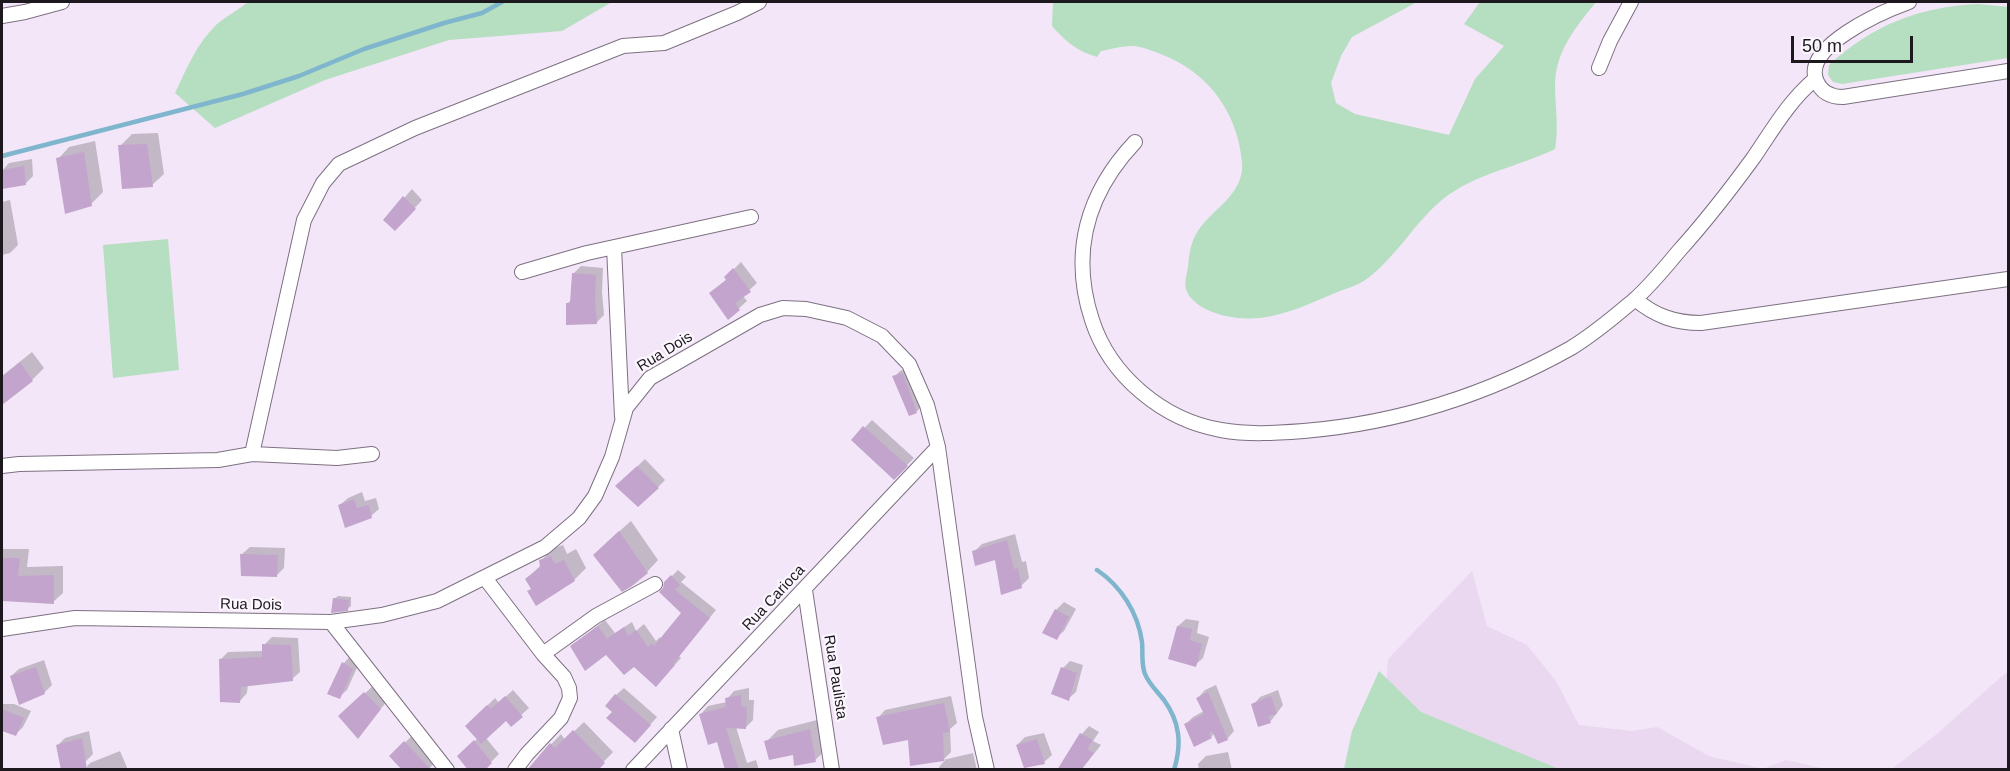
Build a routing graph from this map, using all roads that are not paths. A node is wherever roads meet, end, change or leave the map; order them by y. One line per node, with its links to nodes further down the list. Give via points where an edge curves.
1 (62, 2): 5 (street)
2 (759, 2): 17 (street, via 664,43 623,46 415,128 339,164 323,183 304,220)
3 (1630, 2): 6 (street)
4 (1909, 2): 8 (street, via 1872,17 1836,41 1817,58)
5 (2, 16)
6 (1599, 68)
7 (2008, 71): 8 (street, via 1843,97 1826,93)
8 (1815, 79): 14 (street, via 1790,103 1699,228)
9 (1135, 142): 14 (street, via 1109,172 1086,228 1082,268 1088,307 1103,345 1126,377 1168,411 1201,425 1237,432 1290,432 1359,424 1428,408 1503,381 1575,346)
10 (751, 217): 11 (street)
11 (614, 247): 12 (street); 15 (street)
12 (522, 272)
13 (2008, 279): 14 (street, via 1701,323 1658,315)
14 (1635, 299)
15 (622, 422): 16 (street, Rua Dois, via 626,408 650,378 760,315 783,308 806,309 847,318 882,336 897,350 909,364 927,405); 20 (street, Rua Dois, via 595,496 579,518 545,547)
16 (938, 447): 22 (street, Rua Carioca); 32 (street, Rua Dois, via 975,717)
17 (252, 454): 18 (street, via 337,458); 19 (street, via 218,460)
18 (372, 454)
19 (2, 466)
20 (485, 578): 23 (street, Rua Dois, via 437,601 382,615); 25 (street)
21 (655, 584): 25 (street, via 596,616)
22 (805, 590): 26 (street, Rua Carioca); 31 (street, Rua Paulista)
23 (331, 622): 24 (street, Rua Dois, via 75,618); 27 (street)
24 (2, 629)
25 (543, 654): 28 (street, via 564,676 570,698 561,718)
26 (671, 729): 29 (street, Rua Carioca); 30 (street)
27 (447, 770)
28 (515, 770)
29 (633, 770)
30 (680, 770)
31 (832, 770)
32 (987, 770)

